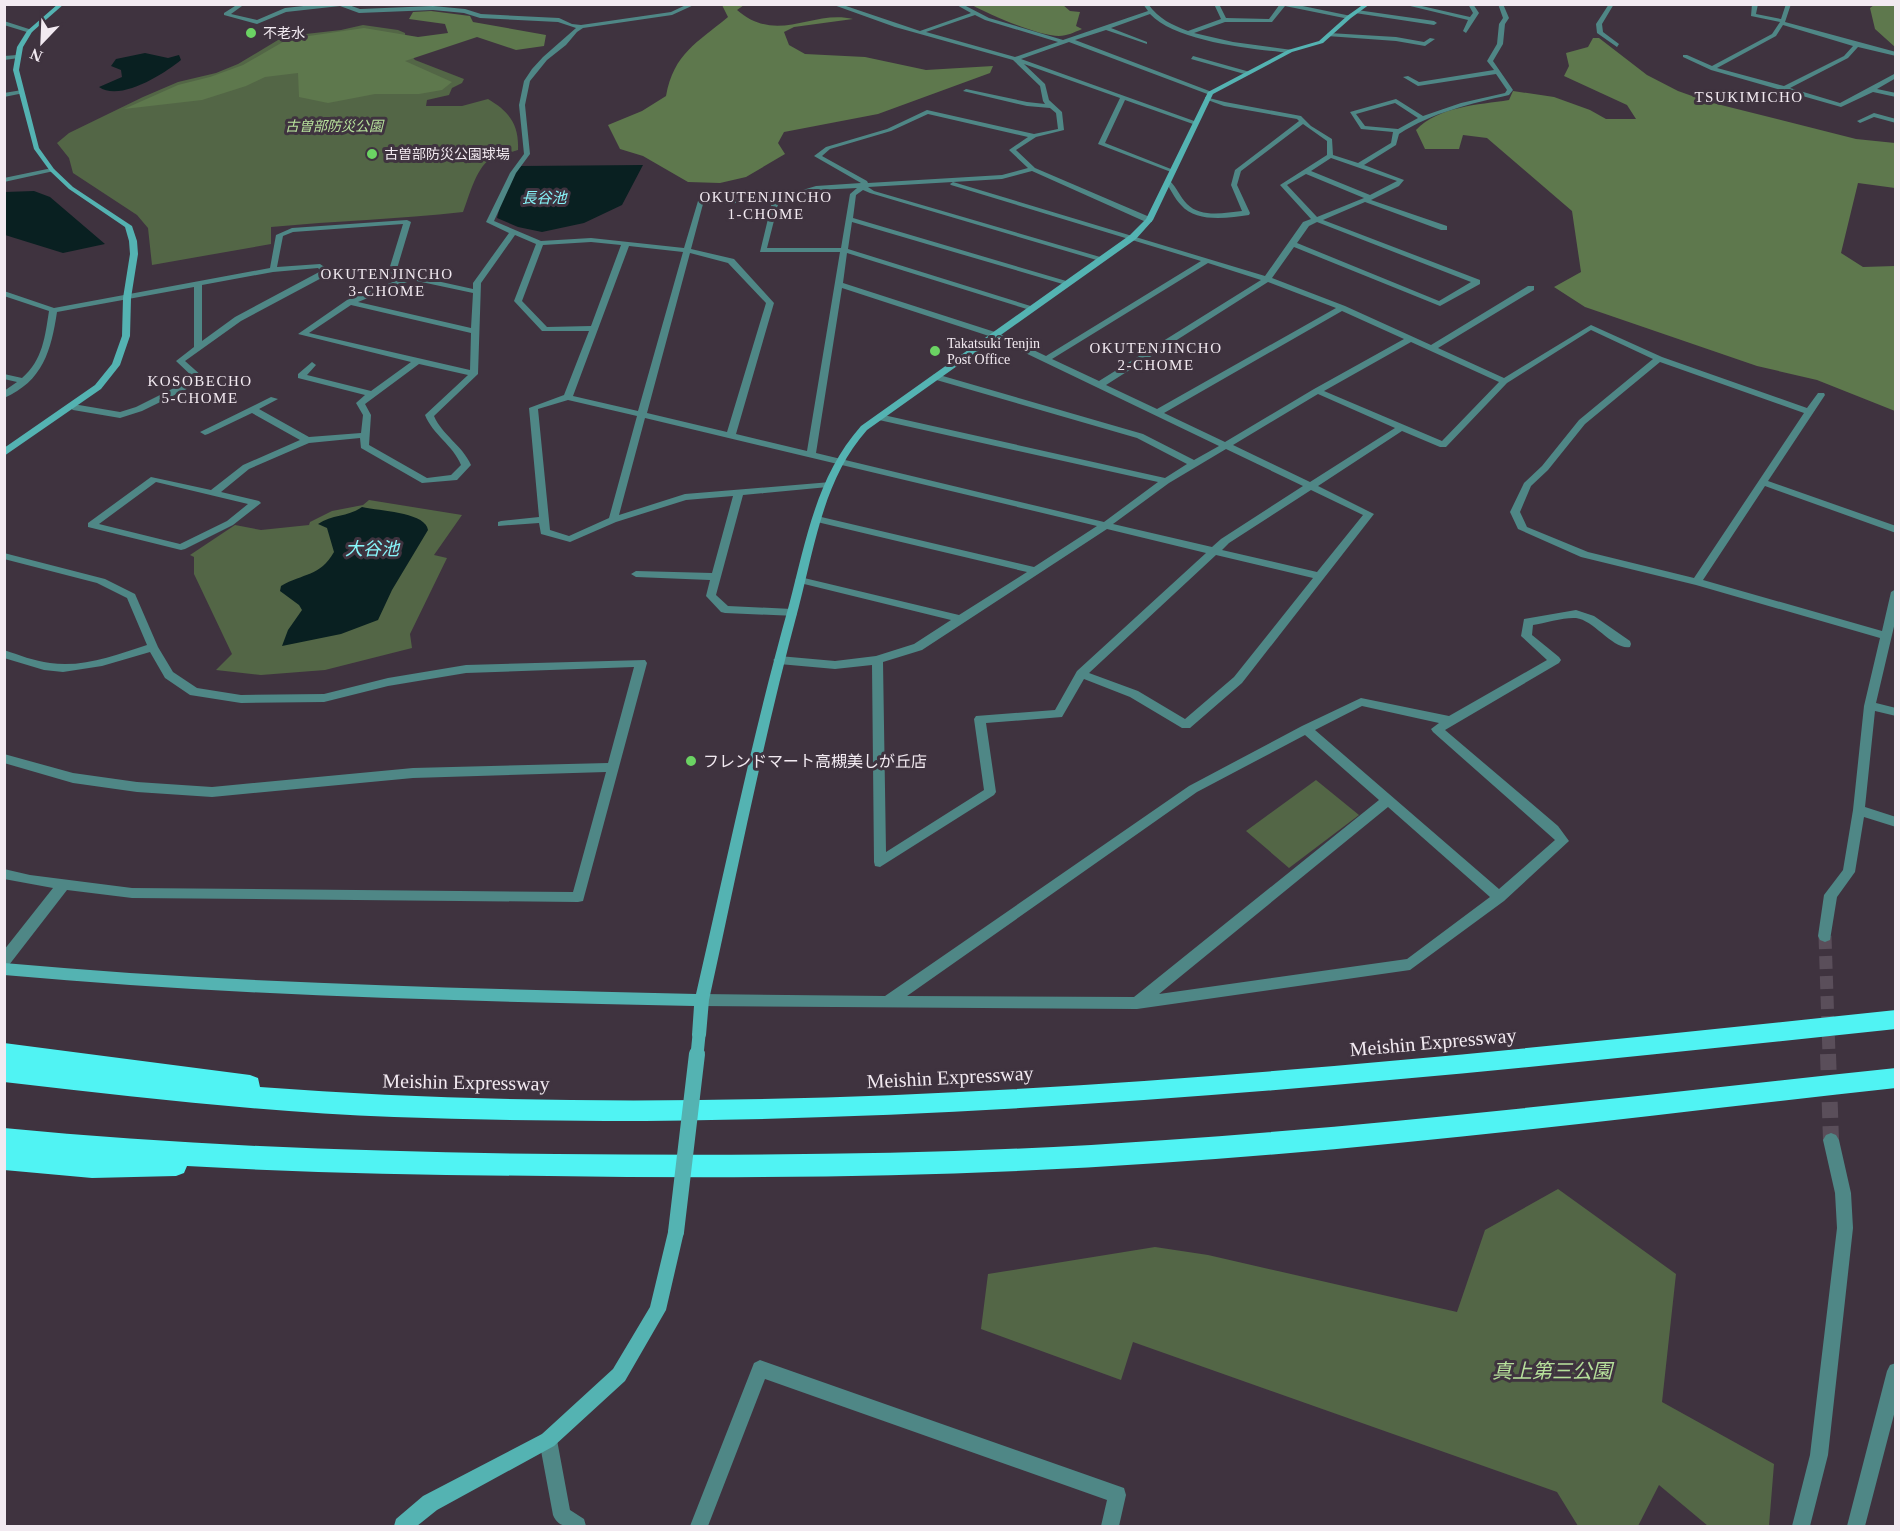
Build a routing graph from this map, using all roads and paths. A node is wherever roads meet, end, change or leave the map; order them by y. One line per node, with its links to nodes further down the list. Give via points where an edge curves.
1 (62, 4): 28 (street)
2 (234, 4): 14 (street, via 239,6 226,14 257,22 285,10)
3 (694, 4): 26 (street, via 672,13)
4 (957, 4): 19 (street)
5 (1145, 4): 18 (street)
6 (1216, 4): 22 (street)
7 (1368, 4): 17 (street)
8 (1404, 4): 21 (street)
9 (1470, 4): 21 (street, via 1476,13)
10 (1500, 4): 46 (street, via 1506,18 1500,44 1490,61)
11 (1612, 4): 36 (street, via 1599,24 1600,33)
12 (1755, 4): 23 (street, via 1753,15)
13 (1789, 4): 23 (street)
14 (341, 5): 26 (street, via 359,11 433,8 480,16 559,20)
15 (837, 5): 29 (street)
16 (1282, 5): 20 (street); 22 (street, via 1270,21)
17 (1357, 12): 20 (street); 25 (street)
18 (1148, 13): 27 (street); 31 (street)
19 (973, 14): 29 (street); 34 (street)
20 (1349, 17): 32 (street)
21 (1471, 19): 30 (street)
22 (1224, 20): 31 (street)
23 (1782, 22): 37 (street); 45 (street, via 1774,35)
24 (4, 23): 28 (street)
25 (1434, 23)
26 (581, 27): 82 (street, via 543,60 523,87 527,154 513,173 490,222)
27 (1104, 27): 34 (street); 35 (street)
28 (30, 31): 41 (street)
29 (921, 32): 44 (street)
30 (1466, 32)
31 (1188, 33): 38 (street)
32 (1329, 35): 33 (street, via 1425,44); 38 (street, via 1321,42)
33 (1432, 39)
34 (1066, 41): 44 (street); 55 (street)
35 (1145, 43)
36 (1617, 45)
37 (1857, 45): 39 (street); 50 (street, via 1846,57)
38 (1290, 51): 47 (street)
39 (1896, 54)
40 (1685, 56): 45 (street)
41 (17, 57): 42 (street); 53 (street)
42 (4, 58)
43 (1193, 58): 47 (street)
44 (1015, 59): 57 (street); 58 (street, via 1043,85 1046,101)
45 (1713, 69): 50 (street)
46 (1496, 72): 48 (street, via 1418,84); 59 (street, via 1510,90 1507,94 1457,104)
47 (1248, 73): 55 (street)
48 (1406, 77)
49 (1895, 77): 51 (street)
50 (1785, 88): 51 (street, via 1841,105)
51 (1872, 90): 56 (street)
52 (966, 91): 58 (street)
53 (22, 92): 54 (street); 69 (street, via 36,148)
54 (4, 95)
55 (1208, 95): 60 (street, via 1224,104); 63 (street)
56 (1896, 95)
57 (1124, 97): 63 (street); 70 (street, via 1101,144)
58 (1052, 106): 65 (street, via 1059,112 1062,130)
59 (1423, 118): 64 (street); 64 (street, via 1396,101 1352,113 1363,128)
60 (1305, 120): 66 (street, via 1330,140); 74 (street, via 1238,170 1234,185 1246,213 1224,216 1186,208)
61 (1860, 121): 62 (street, via 1875,115)
62 (1896, 121)
63 (1195, 123): 70 (street)
64 (1399, 131): 67 (street, via 1394,144)
65 (1034, 136): 68 (street, via 1012,150); 75 (street, via 927,112 889,130 828,148 817,156 865,182)
66 (1330, 156): 67 (street); 71 (street)
67 (1358, 166): 76 (street, via 1401,180)
68 (1033, 169): 73 (street, via 1002,177); 79 (street)
69 (52, 170): 72 (street); 100 (street, via 71,188 128,226 134,254)
70 (1173, 171): 74 (street)
71 (1305, 171): 76 (street); 80 (street, via 1284,185)
72 (4, 180)
73 (943, 181): 75 (street); 83 (street)
74 (1168, 182): 79 (street)
75 (862, 187): 77 (street, via 816,188); 78 (street, via 853,194); 89 (street)
76 (1368, 199): 80 (street); 81 (street)
77 (776, 200): 87 (street, via 700,202); 88 (street, via 763,250)
78 (849, 219): 88 (street); 94 (street)
79 (1149, 219): 83 (street)
80 (1315, 219): 86 (street); 86 (street, via 1477,282 1440,304)
81 (1444, 228)
82 (513, 233): 84 (street); 98 (street, via 477,283)
83 (1133, 237): 89 (street); 90 (street)
84 (540, 243): 85 (street); 105 (street, via 518,301 545,329)
85 (626, 243): 87 (street); 105 (street)
86 (1291, 243): 93 (street)
87 (685, 250): 131 (street); 136 (street, via 731,261 770,303)
88 (844, 250): 96 (street); 102 (street)
89 (1103, 259): 94 (street)
90 (1208, 260): 93 (street); 112 (street)
91 (273, 270): 92 (street, via 280,235 292,230 406,222 392,273); 95 (street); 109 (street, via 320,266 326,272 238,319)
92 (409, 278): 98 (street); 101 (street)
93 (1267, 279): 103 (street); 120 (street)
94 (1069, 283): 102 (street)
95 (198, 284): 100 (street); 109 (street)
96 (838, 284): 107 (street); 140 (street)
97 (1531, 288): 110 (street)
98 (477, 292): 106 (street)
99 (4, 293): 104 (street)
100 (127, 298): 104 (street); 127 (street, via 126,336 116,365 98,387)
101 (350, 302): 106 (street); 113 (street, via 302,334)
102 (1033, 308): 107 (street)
103 (1342, 308): 108 (street); 130 (street)
104 (53, 310): 118 (street, via 47,353)
105 (593, 328): 125 (street)
106 (474, 331): 115 (street)
107 (995, 335): 112 (street); 117 (street)
108 (1411, 339): 110 (street); 121 (street)
109 (198, 347): 127 (street, via 180,361 200,379 139,409 120,415)
110 (1432, 348): 119 (street)
111 (1659, 359): 119 (street, via 1591,327); 129 (street); 162 (street, via 1582,422 1527,485 1515,512 1523,529 1585,555)
112 (1045, 360): 120 (street)
113 (417, 361): 115 (street); 122 (street)
114 (312, 365): 122 (street, via 301,376)
115 (474, 374): 135 (street, via 429,415 431,424 462,453 466,465 454,478 425,481 364,446)
116 (4, 376): 118 (street)
117 (936, 377): 132 (street); 142 (street, via 1140,436)
118 (26, 381): 123 (street)
119 (1504, 381): 133 (street, via 1443,445)
120 (1099, 385): 130 (street)
121 (1317, 391): 133 (street); 138 (street)
122 (372, 394): 135 (street, via 360,403 368,415)
123 (4, 395)
124 (1821, 395): 129 (street)
125 (568, 398): 131 (street); 150 (street, via 533,408)
126 (274, 399): 128 (street)
127 (72, 407): 139 (street)
128 (252, 409): 134 (street); 137 (street)
129 (1809, 412): 144 (street)
130 (1156, 413): 138 (street)
131 (640, 414): 136 (street); 151 (street)
132 (879, 417): 141 (street, via 864,428); 143 (street)
133 (1402, 427): 146 (street)
134 (205, 432)
135 (365, 435): 137 (street)
136 (731, 435): 140 (street)
137 (307, 440): 148 (street, via 246,467)
138 (1225, 446): 142 (street); 146 (street)
139 (4, 453)
140 (811, 456): 141 (street)
141 (838, 463): 145 (street); 153 (street)
142 (1194, 464): 143 (street)
143 (1166, 481): 153 (street)
144 (1763, 482): 154 (street); 162 (street)
145 (828, 484): 147 (street); 149 (street)
146 (1308, 485): 155 (street); 159 (street, via 1369,514)
147 (739, 492): 151 (street, via 685,496); 160 (street)
148 (213, 493): 148 (street, via 256,503 230,523 181,547 91,525 154,479)
149 (817, 519): 157 (street); 161 (street)
150 (544, 520): 151 (street, via 545,532 570,539); 152 (street)
151 (613, 520)
152 (501, 524)
153 (1104, 526): 155 (street); 157 (street)
154 (1896, 530)
155 (1213, 551): 159 (street); 172 (street)
156 (4, 556): 168 (street, via 101,581 131,596)
157 (1034, 570): 165 (street)
158 (636, 574): 160 (street)
159 (1318, 576): 172 (street, via 1238,680 1186,725 1134,694)
160 (717, 577): 164 (street, via 711,596 725,609)
161 (800, 580): 164 (street); 165 (street)
162 (1697, 582): 166 (street)
163 (1896, 592): 166 (street)
164 (792, 613): 170 (street)
165 (960, 619): 171 (street, via 918,647)
166 (1884, 635): 173 (street)
167 (1626, 644): 175 (street, via 1576,614 1528,622 1526,636 1555,660)
168 (153, 647): 169 (street, via 73,668 51,667); 178 (street, via 169,675 194,692 241,699 324,698 466,669 641,663)
169 (4, 654)
170 (779, 660): 171 (street, via 835,665); 188 (street)
171 (877, 660): 172 (street, via 880,862 990,792 980,719 1058,714)
172 (1081, 674)
173 (1870, 706): 174 (street); 180 (street)
174 (1896, 712)
175 (1451, 721): 176 (street, via 1361,702); 184 (street, via 1437,729 1563,841)
176 (1306, 729): 179 (street); 189 (street, via 1193,789)
177 (4, 758): 178 (street, via 73,778 137,788 212,792 413,773)
178 (611, 767): 183 (street, via 578,897 132,893)
179 (1388, 800): 184 (street); 190 (street)
180 (1859, 810): 181 (street); 185 (street, via 1850,872 1831,895)
181 (1896, 822)
182 (4, 874): 183 (street)
183 (63, 885): 186 (street)
184 (1499, 897): 190 (street, via 1410,964)
185 (1825, 936)
186 (4, 961)
187 (4, 969): 188 (street, via 120,981 253,988)
188 (702, 1000): 189 (street); 201 (street, bridge, via 676,1232 658,1310 618,1375)
189 (887, 1002): 190 (street)
190 (1136, 1003)
191 (1896, 1019): 195 (highway, Meishin Expressway, via 1450,1066 1021,1099 637,1109)
192 (4, 1053): 195 (highway)
193 (4, 1072): 195 (highway, Meishin Expressway, via 148,1088)
194 (1896, 1078): 199 (highway, via 1261,1144 1015,1161 722,1168)
195 (390, 1106)
196 (4, 1139): 199 (highway, via 109,1151)
197 (1831, 1140): 206 (street, via 1843,1193 1845,1228 1819,1455)
198 (4, 1159): 199 (highway, via 92,1167)
199 (325, 1162)
200 (1896, 1371): 207 (street)
201 (548, 1440): 202 (street, via 430,1503); 203 (street, via 562,1515)
202 (403, 1527)
203 (577, 1527)
204 (699, 1527): 205 (street, via 760,1369 1117,1495)
205 (1110, 1527)
206 (1801, 1527)
207 (1856, 1527)

